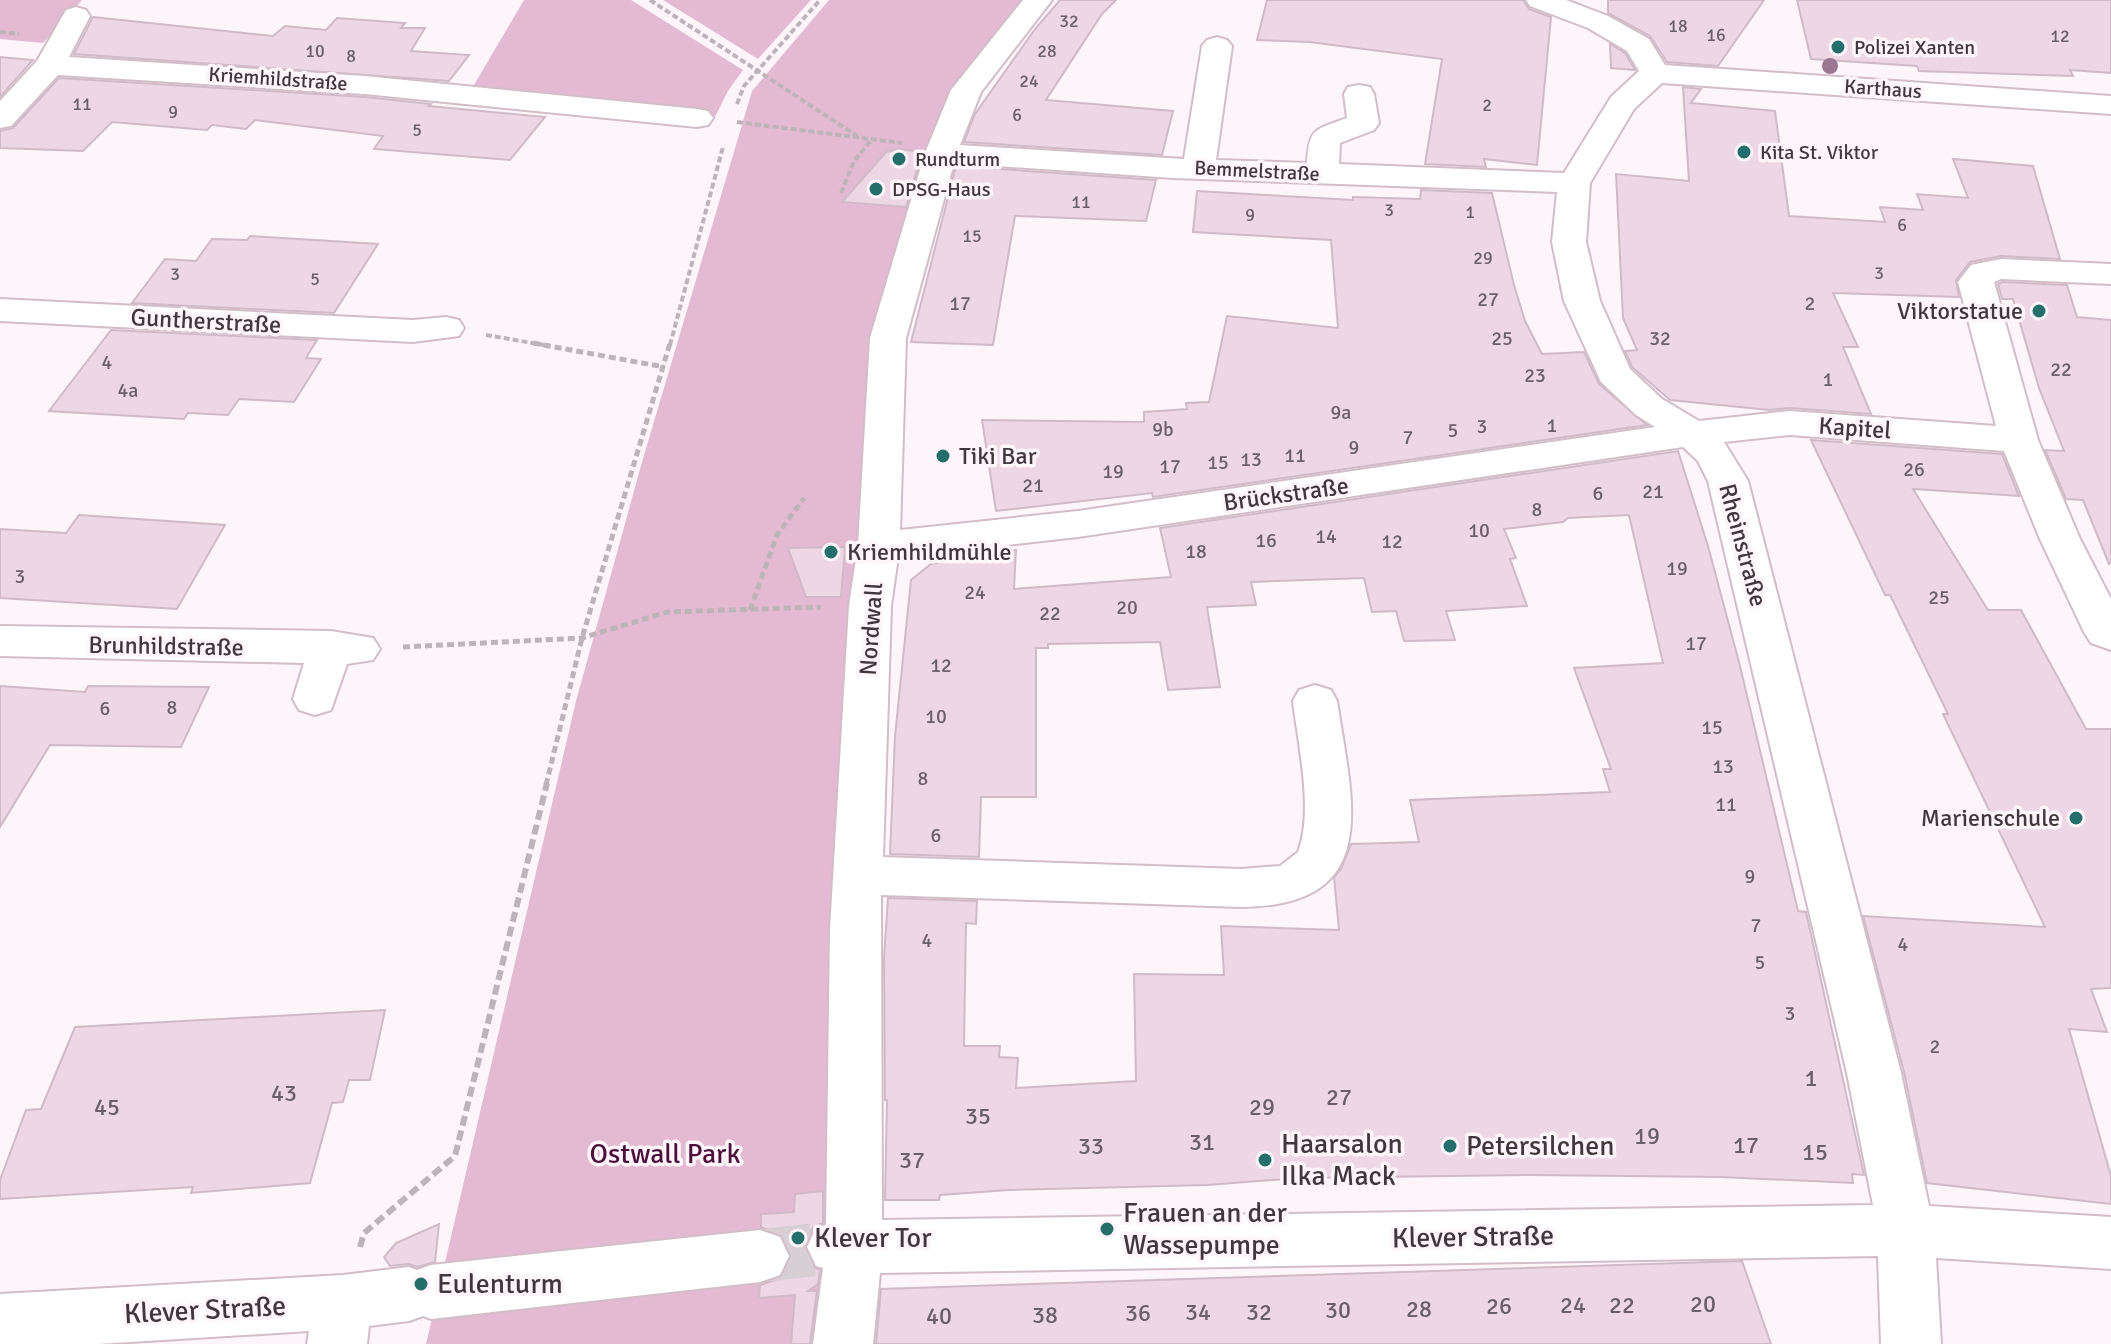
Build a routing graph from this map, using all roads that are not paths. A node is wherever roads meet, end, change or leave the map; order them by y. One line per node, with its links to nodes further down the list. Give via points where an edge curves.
1 (1038, 0): 13 (street, Nordwall)
2 (1540, 0): 7 (street, via 1639,45)
3 (76, 16): 5 (street)
4 (1217, 46): 14 (street)
5 (50, 65): 9 (street, Kriemhildstraße); 12 (street)
6 (524, 73): 9 (street)
7 (1655, 73): 10 (street, Karthaus); 16 (street, Rheinstraße, via 1622,104)
8 (1359, 94): 15 (street, via 1363,123 1324,138)
9 (505, 98): 11 (street, Kriemhildstraße)
10 (2111, 105)
11 (697, 118)
12 (0, 119)
13 (926, 149): 14 (street, Bemmelstraße); 22 (street, Nordwall, via 888,338)
14 (1199, 169): 15 (street, Bemmelstraße)
15 (1323, 175): 16 (street, Bemmelstraße)
16 (1574, 183): 20 (street, Rheinstraße, via 1569,242 1582,301 1614,374 1649,407)
17 (2111, 274): 21 (street, via 2001,269 1983,272 1976,282)
18 (0, 310): 19 (street, Guntherstraße)
19 (427, 324)
20 (1692, 434): 21 (street, Kapitel, via 1790,423); 22 (street, Brückstraße, via 1078,524); 28 (street, Rheinstraße, via 1714,455 1728,481 1871,1057)
21 (2019, 440): 23 (street, via 2060,539)
22 (879, 546): 27 (street, Nordwall, via 870,606)
23 (2111, 635)
24 (0, 641): 25 (street, Brunhildstraße, via 344,648)
25 (315, 699)
26 (1315, 701): 27 (street, via 1327,840 1319,862 1294,881 1274,888 1241,888)
27 (858, 875): 30 (street, Nordwall)
28 (1906, 1230): 29 (street, Klever Straße); 30 (street, Klever Straße); 35 (street, Rheinstraße)
29 (2111, 1243)
30 (845, 1247): 34 (street, Nordwall)
31 (760, 1256): 33 (street, Klever Straße, via 420,1293)
32 (0, 1322): 33 (street, Klever Straße)
33 (340, 1323)
34 (843, 1344)
35 (1911, 1344)

